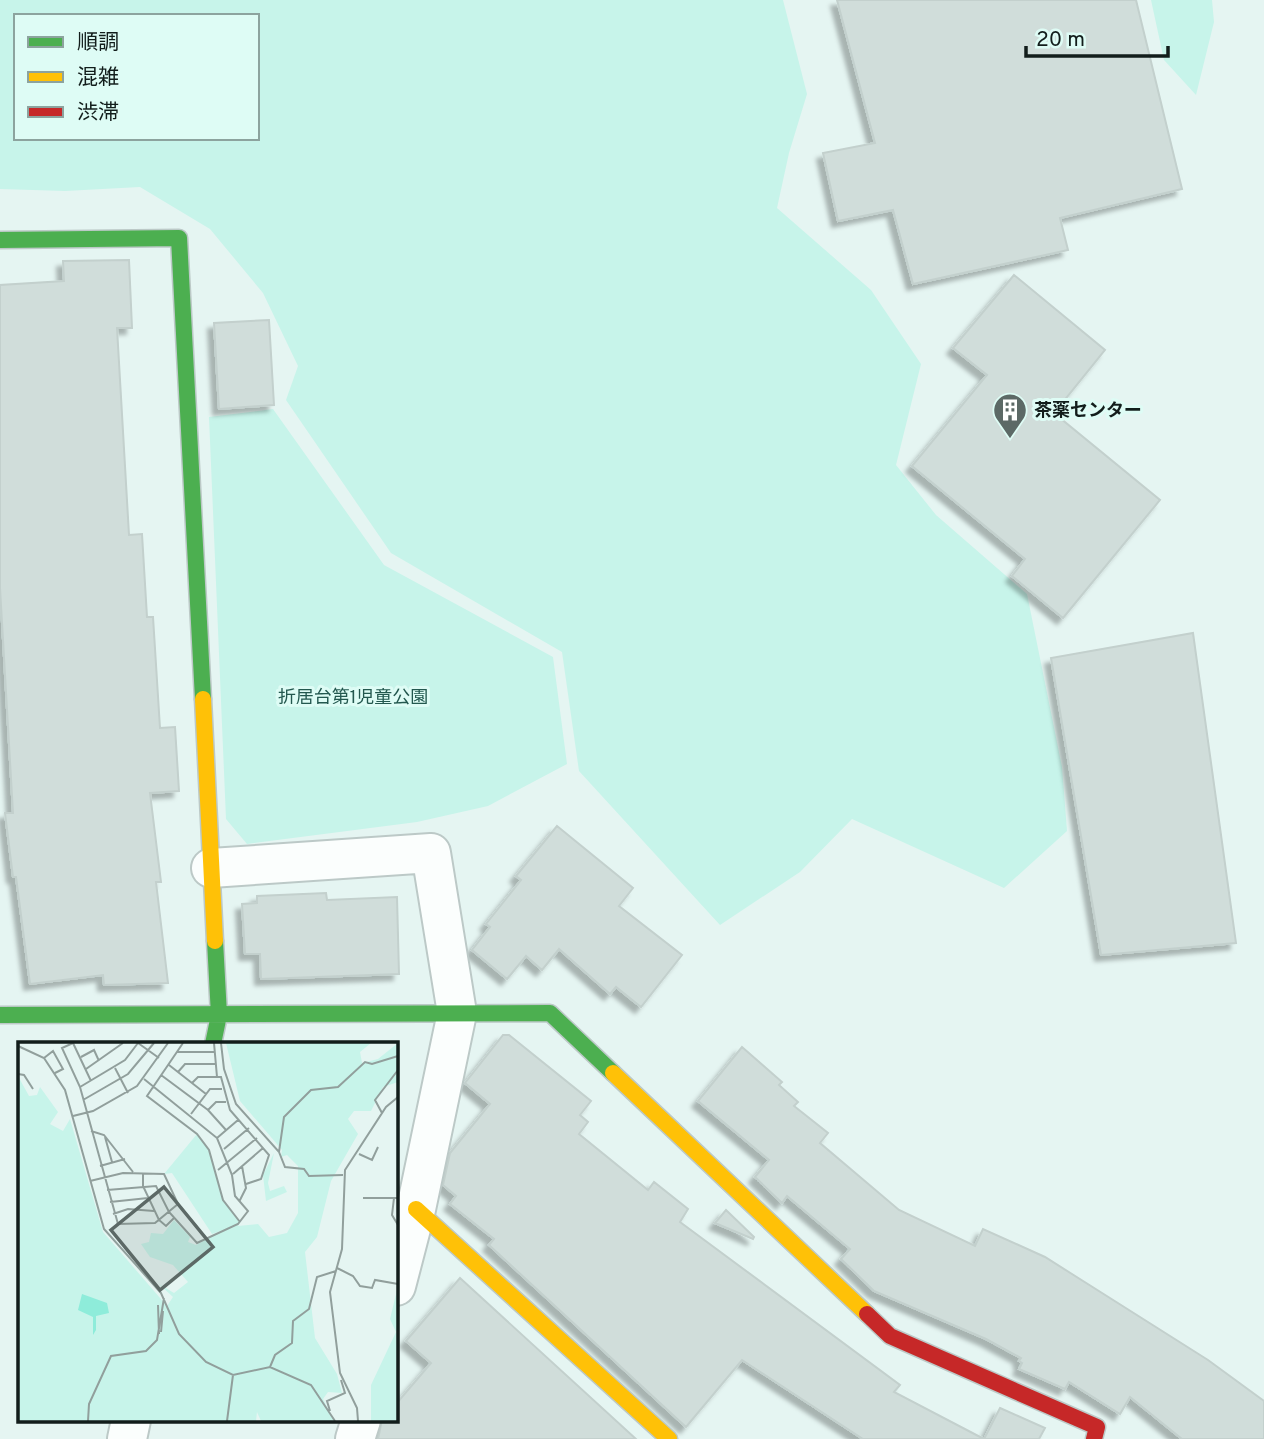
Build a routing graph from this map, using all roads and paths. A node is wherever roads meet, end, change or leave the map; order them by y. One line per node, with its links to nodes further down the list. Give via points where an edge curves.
1 (0, 240): 2 (street, via 179,238)
2 (211, 868): 3 (street, via 431,853); 5 (street)
3 (457, 1013): 5 (street); 7 (street); 12 (street, via 550,1013 890,1336 1097,1427)
4 (0, 1015): 5 (street)
5 (219, 1015): 6 (street)
6 (213, 1042)
7 (416, 1209): 8 (street); 11 (street)
8 (397, 1282)
9 (359, 1422): 10 (street)
10 (355, 1439)
11 (669, 1439)
12 (1094, 1439)

